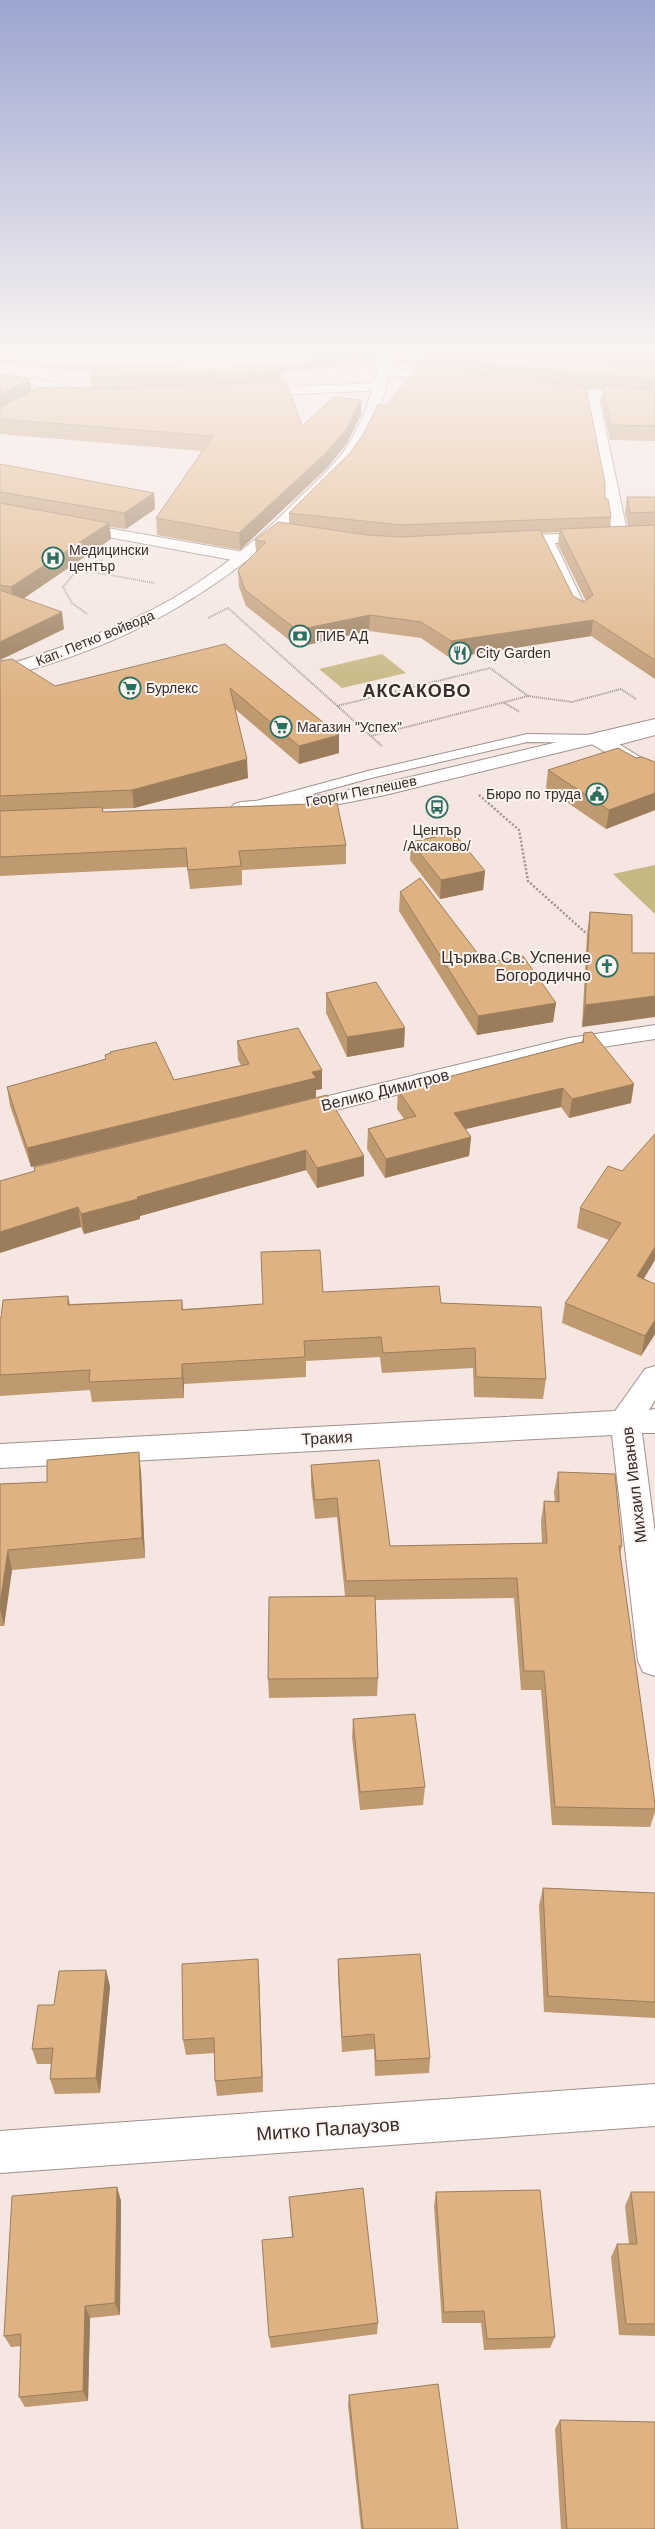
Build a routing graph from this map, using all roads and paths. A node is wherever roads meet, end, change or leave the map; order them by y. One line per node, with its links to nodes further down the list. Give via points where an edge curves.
1 (338, 467): 4 (street, Кап. Петко войвода)
2 (607, 467): 7 (street)
3 (0, 513): 10 (street)
4 (275, 531): 6 (street); 10 (street, Кап. Петко войвода)
5 (655, 534): 7 (street)
6 (296, 535)
7 (620, 535): 8 (street)
8 (545, 539): 9 (street); 14 (street)
9 (488, 542)
10 (243, 557): 17 (street, Кап. Петко войвода, via 160,612 65,652)
11 (107, 558): 12 (path)
12 (82, 570): 13 (path); 15 (path, via 73,575 64,587 78,610)
13 (161, 584)
14 (580, 612)
15 (95, 617)
16 (203, 620): 20 (path, via 228,608)
17 (0, 673)
18 (528, 696): 19 (path, via 572,702 621,689); 20 (path, via 490,668); 23 (path)
19 (637, 700)
20 (337, 706): 23 (path)
21 (655, 724): 24 (street, Георги Петлешев)
22 (655, 731): 24 (lane)
23 (371, 736): 25 (path)
24 (602, 742): 26 (street); 28 (street, Георги Петлешев, via 324,801)
25 (385, 748)
26 (655, 774)
27 (477, 794): 29 (path, via 519,830 528,881)
28 (218, 810)
29 (587, 934)
30 (655, 1032): 31 (street, Велико Димитров, via 569,1045)
31 (270, 1118)
32 (655, 1377): 33 (street, Михаил Иванов)
33 (640, 1421): 34 (street, Тракия); 35 (street, Михаил Иванов)
34 (0, 1456)
35 (655, 1661)
36 (655, 2106): 37 (street, Митко Палаузов)
37 (0, 2152)

